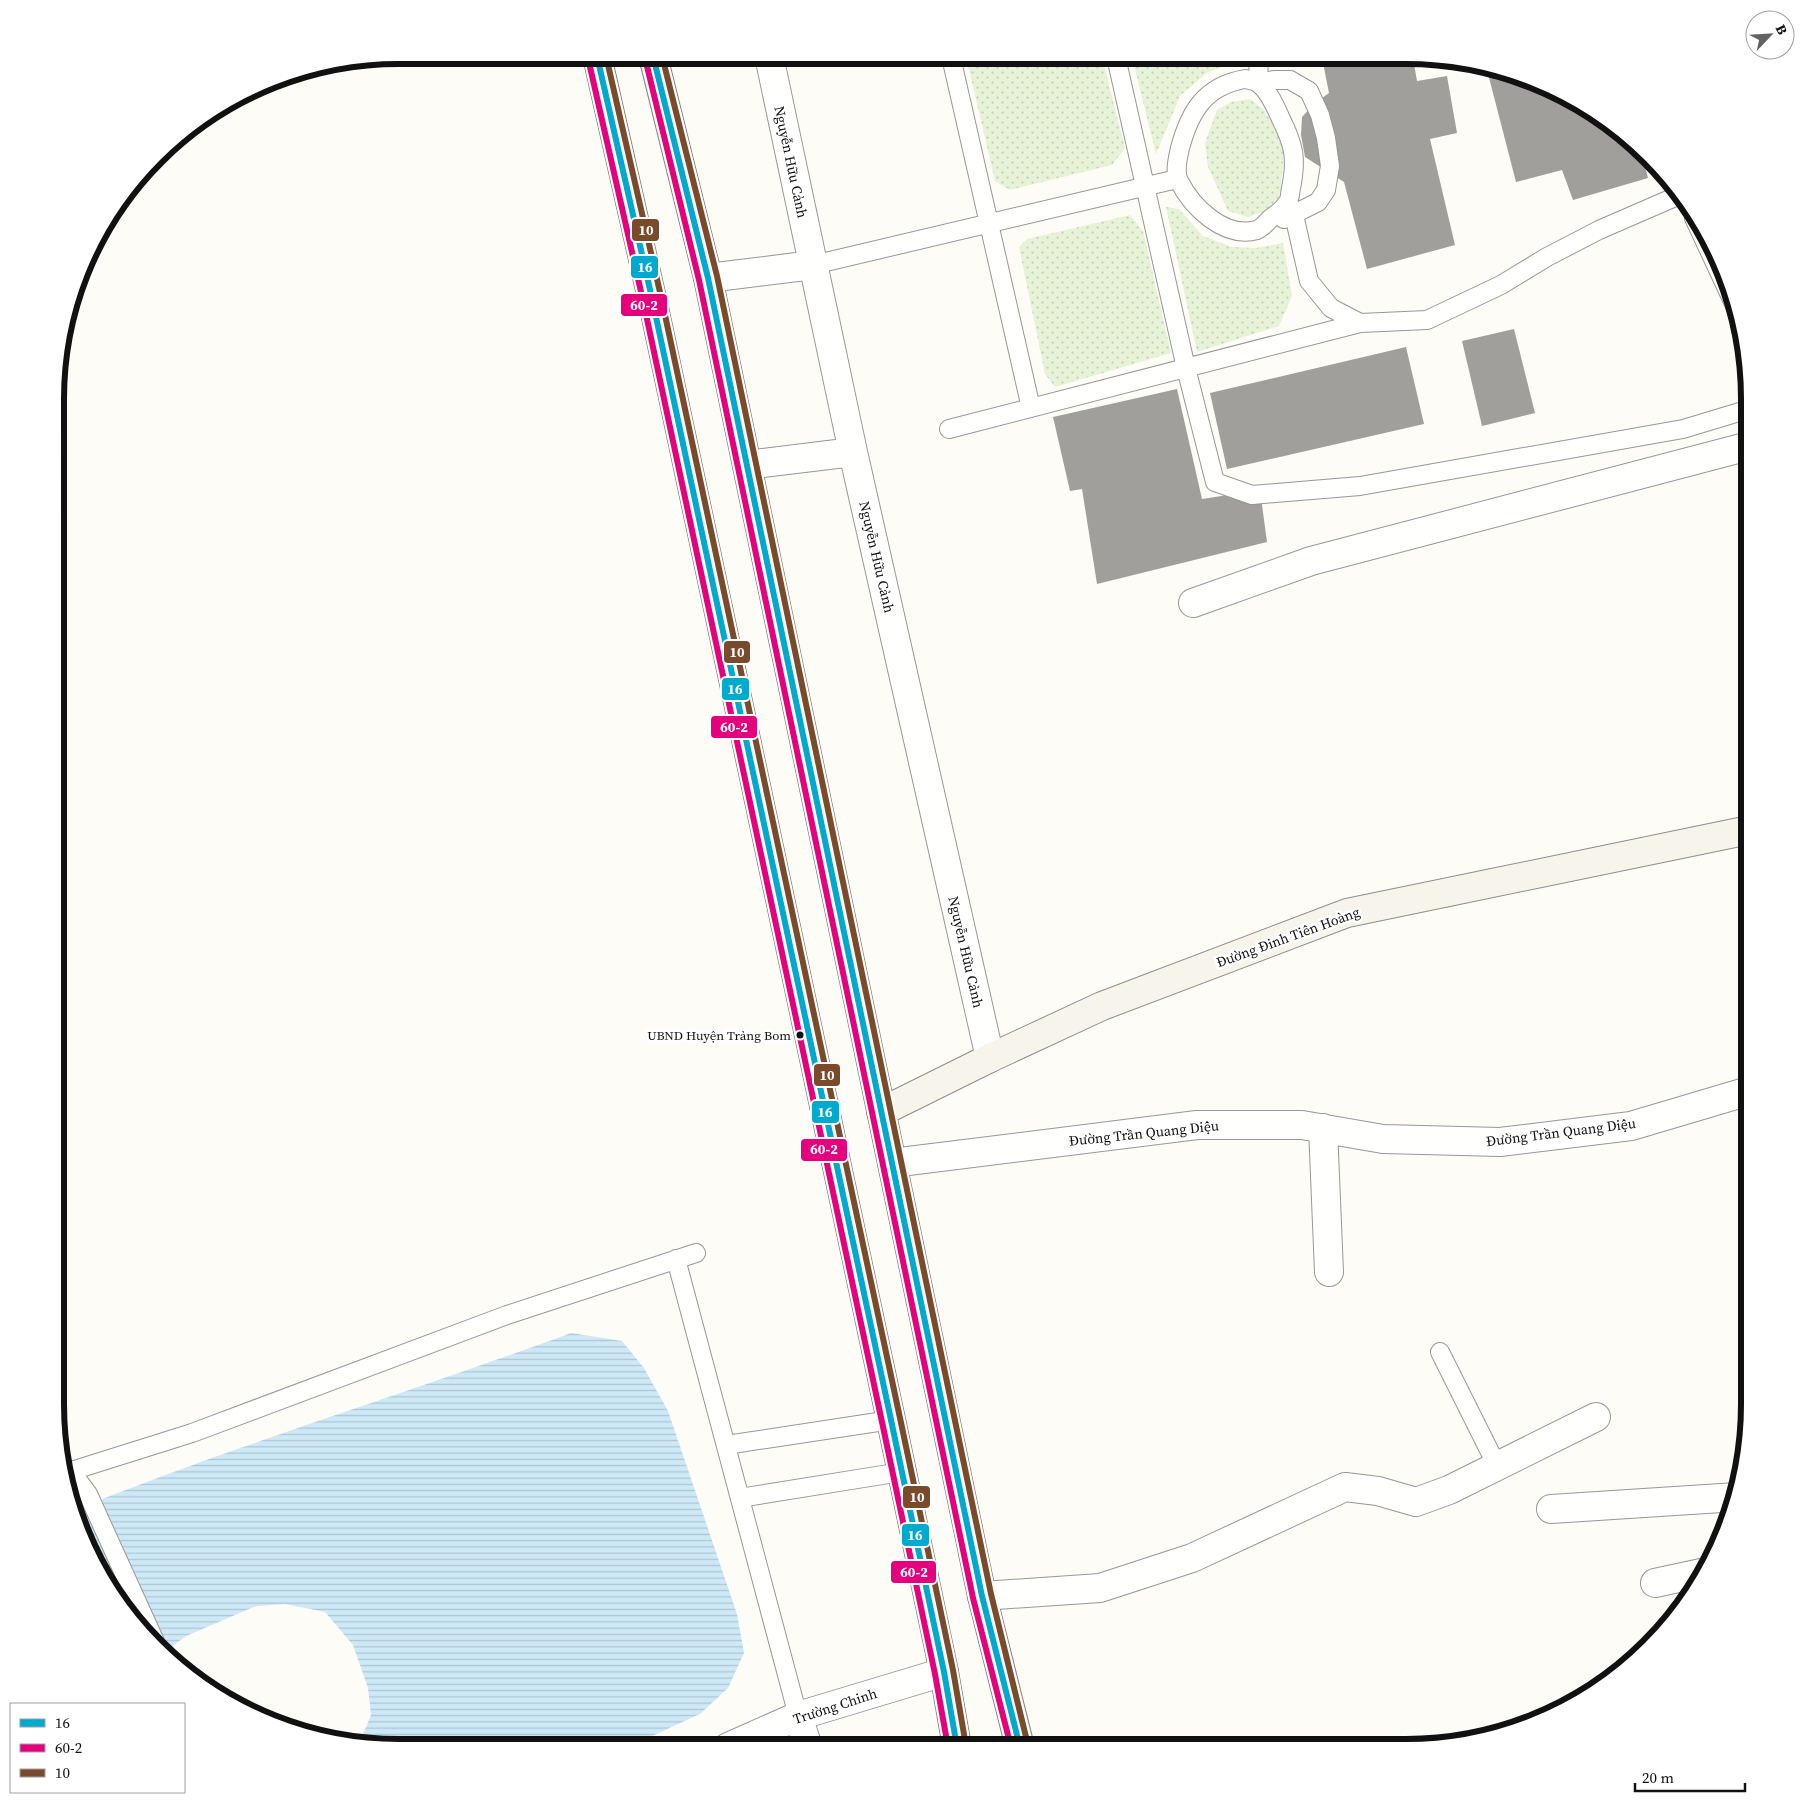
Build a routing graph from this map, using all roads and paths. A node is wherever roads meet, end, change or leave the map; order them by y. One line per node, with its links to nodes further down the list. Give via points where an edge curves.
1 (599, 64): 36 (highway)
2 (655, 64): 15 (highway)
3 (771, 64): 14 (street, Nguyễn Hữu Cảnh)
4 (954, 64): 12 (lane)
5 (1118, 64): 9 (lane)
6 (1258, 64): 7 (lane)
7 (1259, 84): 8 (lane, via 1245,79 1229,82 1217,87 1196,107 1177,160); 11 (lane, via 1290,80 1309,91 1320,115 1330,166 1326,190 1318,202); 13 (lane, via 1286,127 1295,164 1288,201)
8 (1177, 178): 9 (lane); 13 (lane, via 1190,200 1205,215 1238,231)
9 (1144, 186): 12 (lane); 17 (lane)
10 (1674, 198): 16 (lane, via 1599,230 1546,257 1502,285 1427,320)
11 (1294, 215): 13 (lane); 16 (lane, via 1309,281 1331,308)
12 (988, 223): 14 (lane); 18 (lane)
13 (1258, 230)
14 (813, 265): 15 (street); 22 (street, Nguyễn Hữu Cảnh)
15 (708, 278): 23 (highway)
16 (1360, 323): 17 (lane)
17 (1186, 368): 18 (lane); 19 (lane, via 1215,482 1252,495 1360,486 1683,429)
18 (1031, 408): 20 (lane)
19 (1741, 412)
20 (949, 429)
21 (1741, 448): 24 (street, via 1311,561)
22 (853, 452): 23 (street); 26 (street, Nguyễn Hữu Cảnh)
23 (747, 465): 28 (highway)
24 (1193, 603)
25 (1741, 832): 26 (street, Đường Đinh Tiên Hoàng, via 1347,913 1102,1006)
26 (990, 1058): 28 (street, Đường Đinh Tiên Hoàng)
27 (1741, 1093): 29 (street, Đường Trần Quang Diệu, via 1631,1126 1500,1142 1383,1139)
28 (881, 1112): 30 (highway)
29 (1323, 1128): 30 (street, Đường Trần Quang Diệu, via 1198,1125); 33 (street)
30 (892, 1163): 47 (highway)
31 (696, 1253): 32 (lane)
32 (676, 1259): 37 (lane); 39 (lane, via 506,1315 192,1433)
33 (1329, 1272)
34 (1440, 1352): 38 (lane)
35 (1596, 1417): 38 (street)
36 (891, 1420): 37 (lane); 40 (highway)
37 (726, 1445): 42 (lane)
38 (1497, 1466): 47 (street, via 1416,1502 1378,1491 1345,1487 1192,1558 1100,1588)
39 (70, 1471)
40 (901, 1472): 42 (lane); 49 (highway)
41 (71, 1476): 48 (lane, via 88,1494)
42 (740, 1498): 50 (lane)
43 (1728, 1498): 44 (street)
44 (1551, 1509)
45 (1694, 1575): 46 (street)
46 (1655, 1584)
47 (982, 1596): 54 (highway)
48 (148, 1626)
49 (944, 1672): 50 (street, Trường Chinh); 53 (highway)
50 (798, 1716): 51 (street, Trường Chinh); 52 (street)
51 (746, 1739)
52 (805, 1739)
53 (956, 1739)
54 (1018, 1739)

